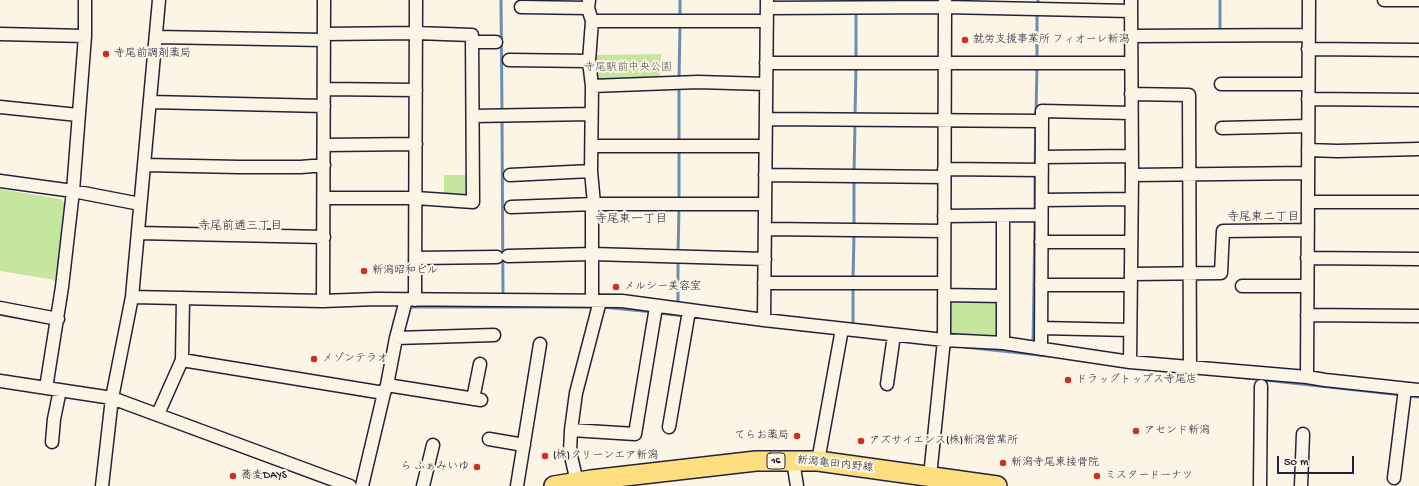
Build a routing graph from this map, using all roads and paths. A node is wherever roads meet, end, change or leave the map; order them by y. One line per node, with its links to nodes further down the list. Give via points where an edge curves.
1 (85, 0): 18 (street)
2 (159, 0): 21 (street)
3 (324, 0): 20 (street)
4 (416, 0): 15 (street)
5 (1309, 0): 17 (street)
6 (1384, 0): 7 (street)
7 (1419, 0)
8 (945, 3): 10 (street); 11 (street); 30 (street)
9 (589, 4): 12 (street); 13 (street)
10 (767, 4): 14 (street)
11 (1131, 5): 19 (street)
12 (521, 7)
13 (592, 21): 14 (street); 27 (street)
14 (766, 21): 28 (street)
15 (416, 33): 20 (street); 22 (street, via 472,35); 36 (street)
16 (0, 34): 18 (street)
17 (1309, 35): 19 (street); 24 (street)
18 (85, 36): 45 (street)
19 (1131, 36): 29 (street)
20 (324, 37): 21 (street); 35 (street)
21 (156, 38): 40 (street)
22 (472, 42): 23 (street); 46 (street)
23 (496, 42)
24 (1308, 49): 25 (street); 33 (street)
25 (1419, 50)
26 (509, 60): 27 (street)
27 (589, 61): 34 (street)
28 (766, 63): 30 (street); 31 (street)
29 (1131, 63): 30 (street); 37 (street)
30 (945, 64): 48 (street)
31 (766, 84): 34 (street, via 698,82); 47 (street)
32 (1221, 84): 33 (street)
33 (1308, 84): 38 (street)
34 (592, 86): 43 (street)
35 (324, 89): 36 (street); 41 (street)
36 (416, 90): 52 (street)
37 (1131, 94): 44 (street); 66 (street, via 1190,95)
38 (1308, 99): 39 (street); 50 (street)
39 (1419, 100)
40 (150, 102): 41 (street); 61 (street)
41 (324, 106): 53 (street)
42 (0, 108): 45 (street)
43 (591, 114): 46 (street); 54 (street)
44 (1131, 114): 49 (street, via 1042,111); 59 (street)
45 (78, 115): 71 (street)
46 (473, 116): 73 (street, via 473,202)
47 (766, 119): 48 (street); 55 (street)
48 (944, 120): 49 (street); 64 (street)
49 (1042, 121): 58 (street)
50 (1308, 126): 51 (street); 57 (street)
51 (1222, 128)
52 (416, 144): 53 (street); 73 (street)
53 (324, 145): 60 (street)
54 (592, 146): 55 (street); 63 (street)
55 (766, 146): 68 (street)
56 (1419, 149): 57 (street)
57 (1308, 150): 65 (street)
58 (1042, 156): 59 (street); 62 (street)
59 (1132, 156): 69 (street)
60 (324, 164): 61 (street, via 301,167); 72 (street)
61 (145, 165): 78 (street)
62 (1042, 170): 64 (street); 75 (street)
63 (591, 171): 67 (street); 79 (street)
64 (944, 173): 68 (street); 83 (street)
65 (1308, 173): 66 (street); 76 (street)
66 (1189, 174): 69 (street); 97 (street)
67 (510, 175)
68 (765, 175): 80 (street)
69 (1132, 175): 74 (street)
70 (0, 182): 71 (street)
71 (73, 191): 78 (street); 115 (street)
72 (324, 198): 73 (street); 89 (street)
73 (416, 198): 93 (street)
74 (1132, 199): 75 (street); 91 (street)
75 (1042, 200): 82 (street)
76 (1308, 202): 77 (street); 86 (street)
77 (1419, 202)
78 (140, 204): 88 (street)
79 (594, 204): 80 (street); 81 (street); 92 (street)
80 (765, 204): 85 (street)
81 (511, 207)
82 (1041, 215): 84 (street); 90 (street)
83 (944, 216): 84 (street); 87 (street)
84 (1003, 216): 104 (street)
85 (765, 228): 87 (street); 95 (street)
86 (1308, 230): 94 (street); 97 (street, via 1223,231 1221,273)
87 (944, 231): 103 (street)
88 (138, 233): 89 (street); 105 (street)
89 (324, 237): 108 (street)
90 (1041, 242): 91 (street); 100 (street)
91 (1131, 242): 98 (street)
92 (592, 254): 93 (street); 95 (street); 109 (street)
93 (415, 258): 107 (street)
94 (1307, 258): 96 (street); 102 (street)
95 (764, 259): 99 (street)
96 (1419, 259)
97 (1190, 273): 98 (street); 130 (street)
98 (1131, 280): 100 (street); 119 (street)
99 (764, 283): 103 (street); 116 (street)
100 (1041, 285): 117 (street)
101 (1242, 286): 102 (street)
102 (1307, 286): 113 (street)
103 (944, 289): 104 (street); 123 (street)
104 (1003, 296): 124 (street)
105 (132, 297): 106 (street); 140 (street)
106 (183, 298): 108 (street); 127 (street)
107 (411, 300): 108 (street); 109 (street); 122 (street)
108 (324, 301)
109 (596, 301): 110 (street, via 622,301); 143 (street, via 576,393)
110 (656, 307): 112 (street); 143 (street, via 635,434)
111 (0, 308): 115 (street)
112 (689, 311): 116 (street); 142 (street)
113 (1307, 315): 114 (street); 131 (street)
114 (1419, 316)
115 (58, 319): 135 (street)
116 (764, 320): 118 (street)
117 (1041, 328): 119 (street); 126 (street)
118 (842, 329): 121 (street); 150 (street)
119 (1130, 330): 128 (street)
120 (494, 335): 122 (street)
121 (894, 335): 123 (street); 133 (street)
122 (396, 338): 136 (street)
123 (944, 340): 124 (street); 151 (street)
124 (1003, 343): 126 (street)
125 (540, 344): 148 (street)
126 (1041, 349): 128 (street)
127 (182, 360): 136 (street); 141 (street)
128 (1130, 362): 130 (street)
129 (480, 364): 136 (street, via 477,400)
130 (1190, 367): 131 (street)
131 (1307, 377): 137 (street)
132 (0, 381): 135 (street)
133 (887, 384)
134 (1261, 386): 162 (street)
135 (46, 388): 138 (street)
136 (385, 389): 156 (street)
137 (1405, 389): 139 (street); 152 (street)
138 (60, 390): 140 (street); 146 (street)
139 (1419, 390)
140 (112, 398): 141 (street); 154 (street)
141 (158, 414): 155 (street)
142 (669, 427)
143 (571, 430): 153 (street, via 570,452)
144 (1303, 434): 163 (street)
145 (489, 439): 148 (street)
146 (52, 442)
147 (433, 445): 157 (street)
148 (524, 445): 158 (street)
149 (793, 461): 150 (main road, 新潟亀田内野線 / 16); 153 (main road, 新潟亀田内野線 / 16, via 756,461); 160 (street)
150 (818, 461): 151 (main road, 新潟亀田内野線 / 16)
151 (930, 476): 161 (main road, 新潟亀田内野線 / 16)
152 (1394, 478)
153 (586, 483): 159 (main road, 新潟亀田内野線 / 16)
154 (102, 486)
155 (350, 486)
156 (362, 486)
157 (422, 486)
158 (517, 486)
159 (554, 486)
160 (796, 486)
161 (997, 486)
162 (1260, 486)
163 (1302, 486)

